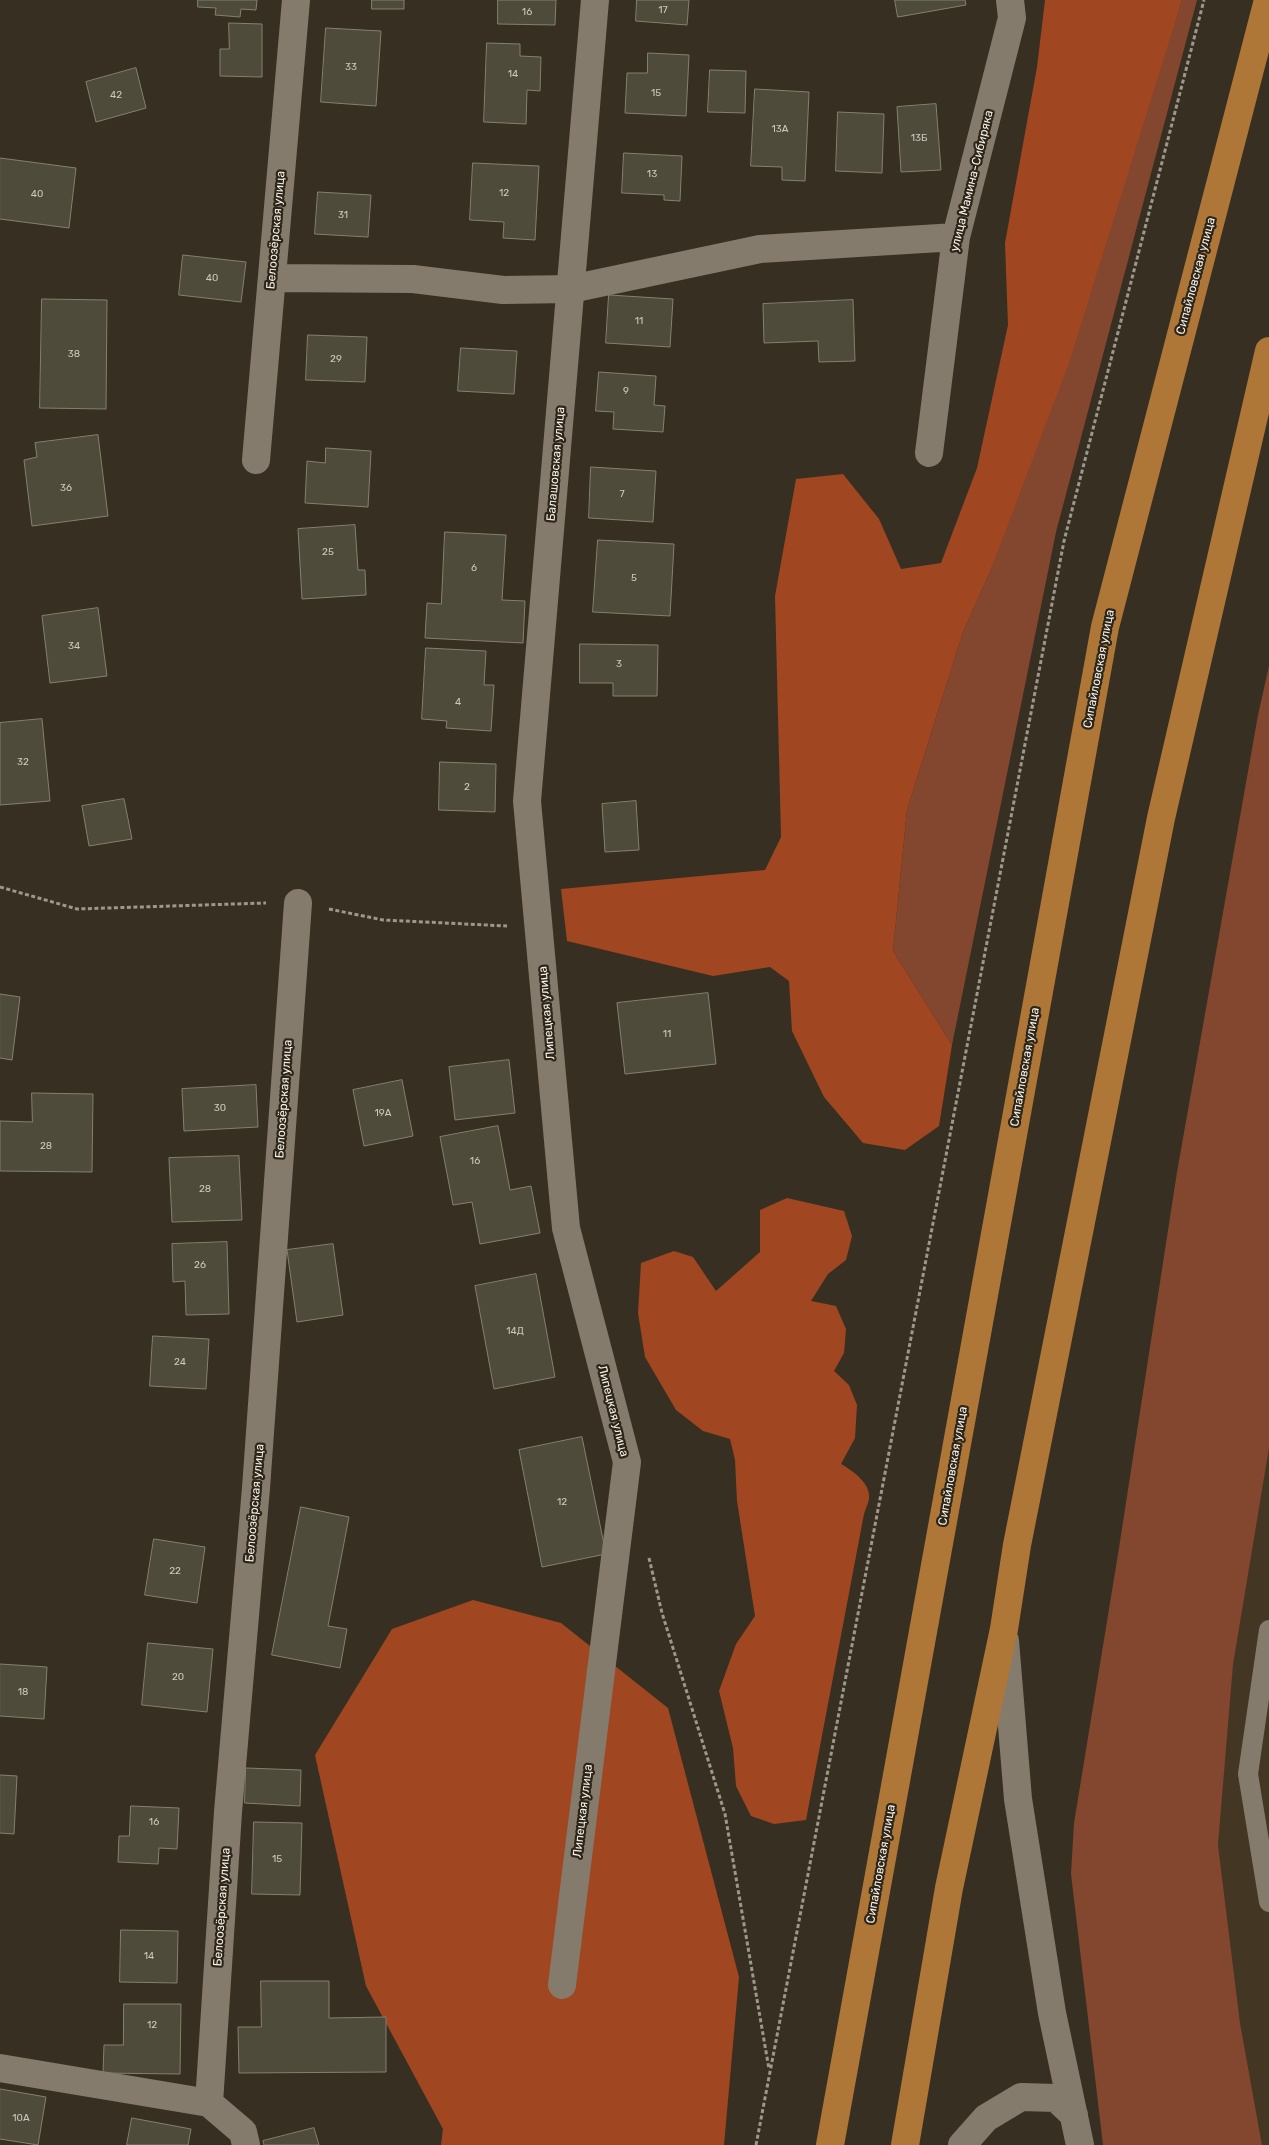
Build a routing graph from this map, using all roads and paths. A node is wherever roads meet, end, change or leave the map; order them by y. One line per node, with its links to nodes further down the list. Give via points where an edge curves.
1 (296, 0): 7 (street, Белоозёрская улица)
2 (595, 0): 8 (street, Балашовская улица)
3 (1010, 0): 6 (street, улица Мамина-Сибиряка, via 1012,18)
4 (1204, 0): 20 (path, via 1064,541)
5 (1268, 0): 25 (main road, Сипайловская улица, via 1105,627)
6 (956, 237): 8 (street, via 760,249); 10 (street, улица Мамина-Сибиряка)
7 (272, 278): 8 (street, via 413,279 502,290); 11 (street, Белоозёрская улица)
8 (570, 289): 13 (street, Балашовская улица, via 527,801)
9 (1269, 351): 15 (main road, via 1161,818 1020,1526)
10 (929, 453)
11 (256, 460)
12 (298, 902): 21 (street, Белоозёрская улица, via 256,1488 228,1812)
13 (539, 928): 18 (street, Липецкая улица, via 566,1228 627,1462)
14 (649, 1557): 20 (path, via 662,1613 725,1814)
15 (1004, 1629): 22 (street, via 1018,1799 1052,2013); 26 (main road, via 949,1888)
16 (1269, 1630): 17 (lane, via 1248,1774)
17 (1269, 1902)
18 (562, 1985)
19 (0, 2068): 21 (street)
20 (770, 2072): 24 (path)
21 (209, 2104): 23 (street, via 243,2132)
22 (1074, 2115): 27 (street, via 1056,2098 1021,2097 986,2118); 28 (street)
23 (246, 2145)
24 (756, 2145)
25 (830, 2145)
26 (905, 2145)
27 (962, 2145)
28 (1080, 2145)

